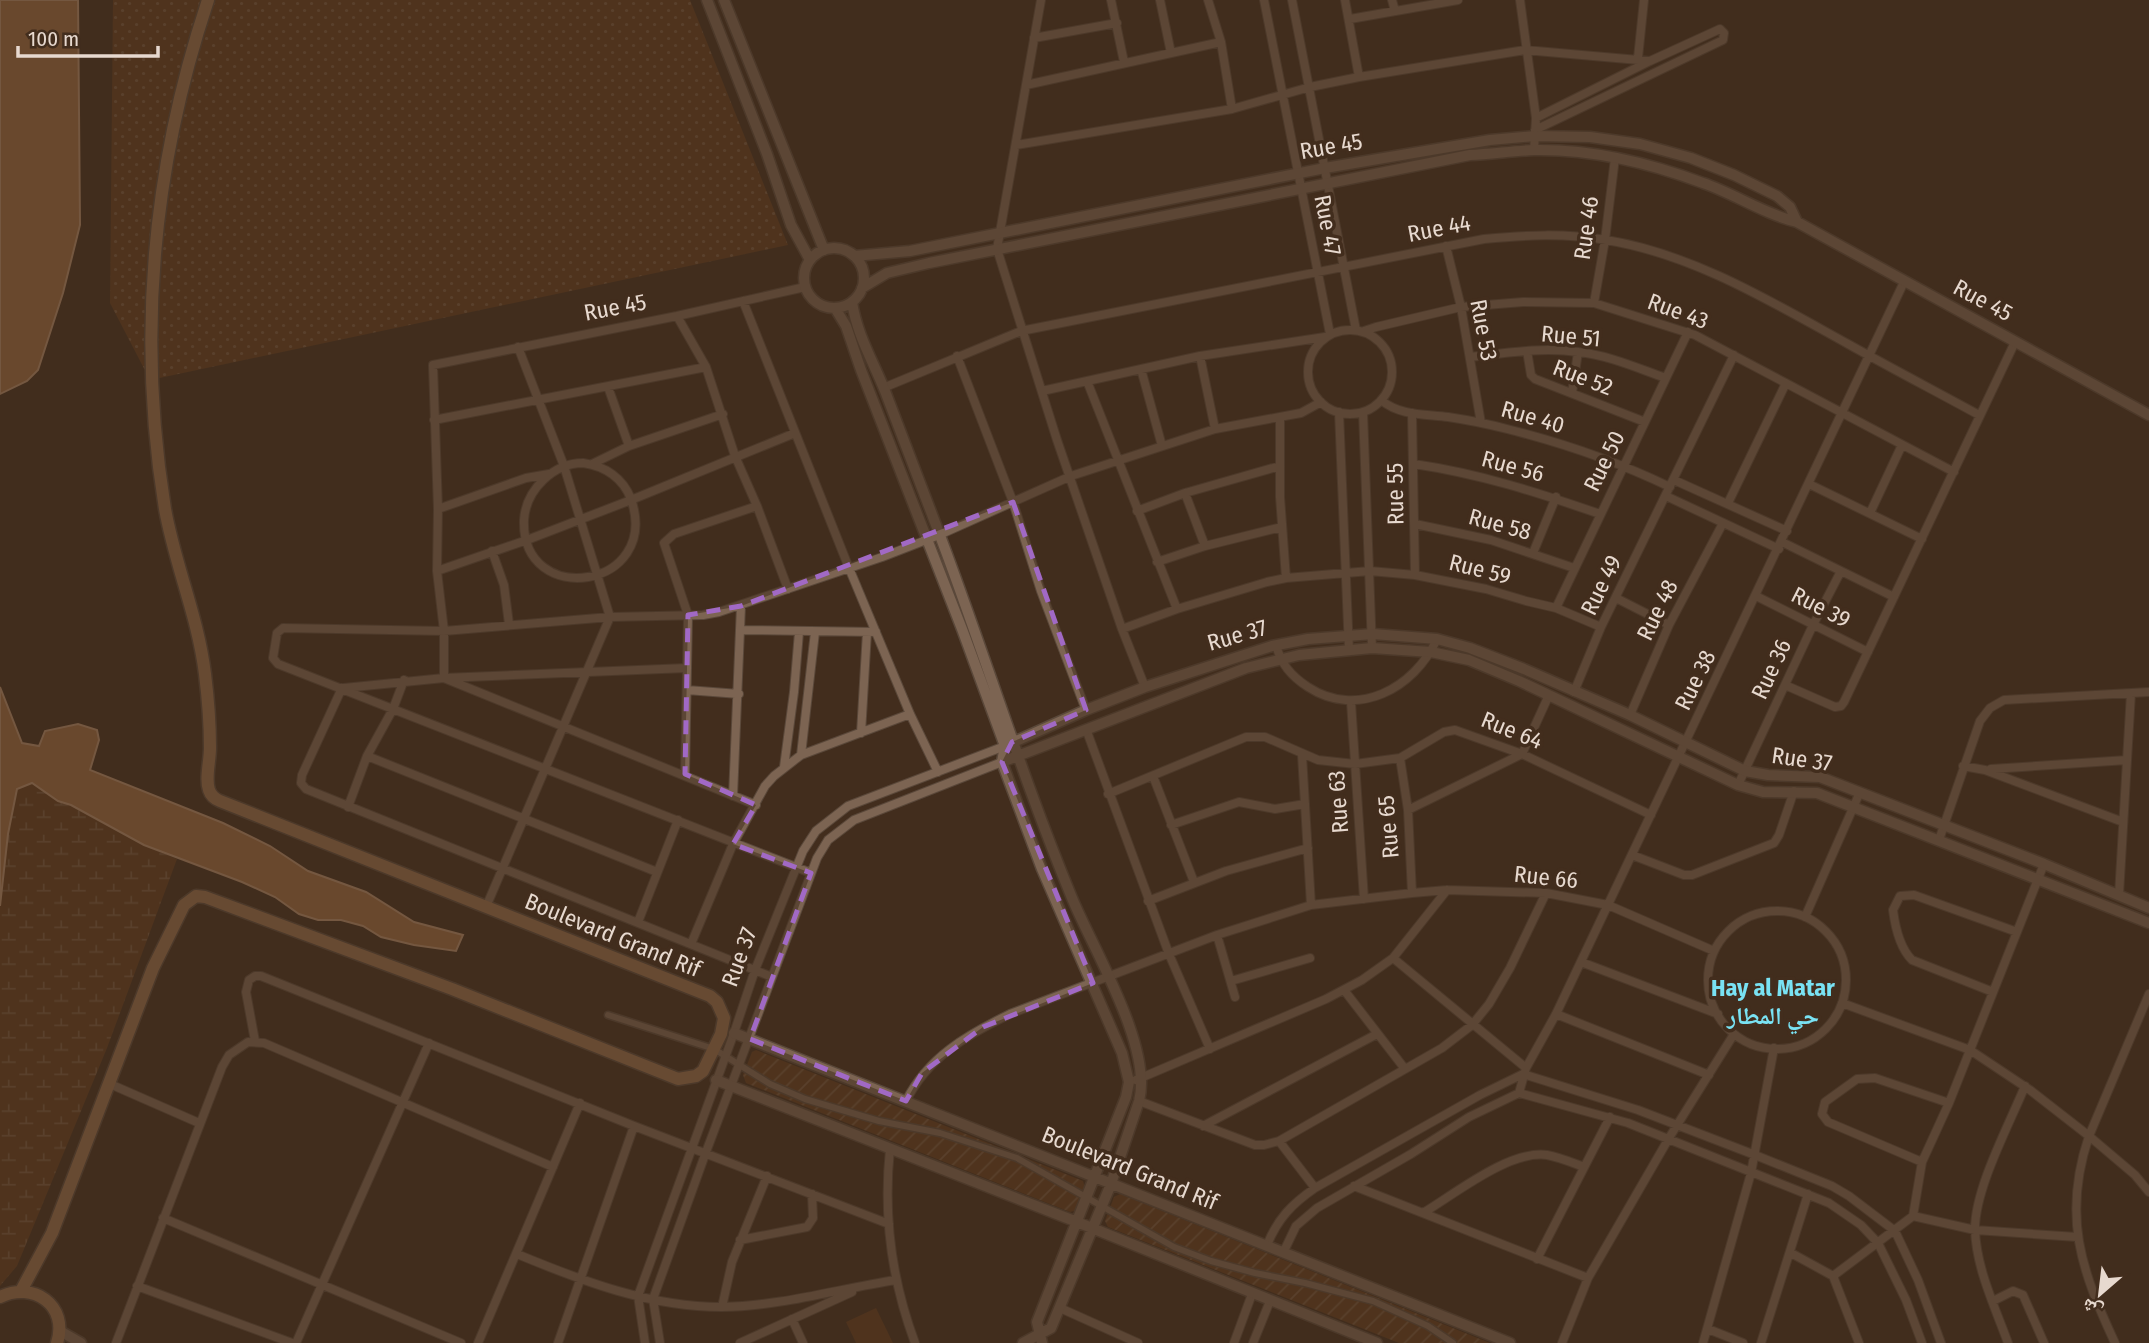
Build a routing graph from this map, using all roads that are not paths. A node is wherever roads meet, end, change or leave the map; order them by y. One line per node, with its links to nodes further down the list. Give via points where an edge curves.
1 (208, 0): 256 (main road, Boulevard Grand Rif, via 167,153 154,257 150,345 166,510 202,651 209,717 209,789 215,799)
2 (707, 0): 48 (street, via 791,225)
3 (724, 0): 46 (street)
4 (1041, 0): 19 (street)
5 (1111, 0): 18 (street)
6 (1160, 0): 22 (street)
7 (1208, 0): 20 (street)
8 (1264, 0): 30 (street, Rue 47)
9 (1292, 0): 29 (street, Rue 47)
10 (1345, 0): 17 (street)
11 (1392, 0): 16 (street)
12 (1458, 0): 15 (street)
13 (1520, 0): 21 (street)
14 (1644, 0): 23 (street)
15 (1437, 1): 16 (street)
16 (1395, 11): 17 (street)
17 (1350, 19): 27 (street)
18 (1117, 23): 19 (street); 25 (street)
19 (1034, 38): 28 (street)
20 (1221, 42): 22 (street); 31 (street)
21 (1525, 50): 23 (street); 27 (street); 32 (street)
22 (1171, 53): 25 (street)
23 (1638, 58): 24 (street)
24 (1655, 59): 26 (street); 26 (street, via 1720,29 1724,33 1723,40); 32 (street)
25 (1124, 62): 28 (street)
26 (1665, 69): 33 (street)
27 (1359, 77): 29 (street)
28 (1026, 85): 34 (street)
29 (1310, 88): 30 (street); 37 (street, Rue 47)
30 (1283, 94): 31 (street); 38 (street, Rue 47)
31 (1232, 109): 34 (street)
32 (1536, 118): 33 (street)
33 (1535, 133): 35 (street); 37 (street, Rue 45); 41 (street, Rue 45, via 1640,144 1691,158 1777,197 1790,207)
34 (1016, 145): 42 (street)
35 (1534, 150): 36 (street, Rue 45); 39 (street, Rue 45, via 1469,155)
36 (1615, 158): 41 (street, Rue 45, via 1682,175); 43 (street, Rue 46)
37 (1325, 168): 38 (street, Rue 45); 39 (street, Rue 47)
38 (1298, 173): 40 (street, Rue 47); 42 (street, Rue 45)
39 (1328, 185): 40 (street, Rue 45); 49 (street, Rue 47)
40 (1302, 189): 45 (street, Rue 45); 50 (street, Rue 47)
41 (1797, 222): 51 (street, Rue 45)
42 (999, 234): 45 (street); 47 (street, Rue 45)
43 (1605, 240): 44 (street, Rue 44, via 1554,234); 56 (street, Rue 46); 72 (street, Rue 44, via 1645,248 1713,273)
44 (1446, 246): 49 (street, Rue 44); 57 (street, Rue 53)
45 (997, 248): 53 (street, Rue 45, via 887,273); 61 (street)
46 (824, 250): 47 (street, via 835,248); 48 (street)
47 (854, 257): 53 (street, via 864,274)
48 (810, 260): 52 (street, via 804,273)
49 (1343, 266): 50 (street, Rue 44); 60 (street, Rue 47)
50 (1318, 272): 61 (street, Rue 44); 64 (street, Rue 47)
51 (1904, 282): 65 (street, Rue 45); 72 (street, Rue 38)
52 (805, 287): 54 (street, Rue 45); 58 (street, via 822,306)
53 (862, 288): 55 (street)
54 (743, 301): 59 (street, Rue 45); 98 (street)
55 (852, 302): 58 (street); 80 (street, via 861,340)
56 (1594, 303): 57 (street, Rue 43); 62 (street, Rue 43)
57 (1461, 307): 63 (street, Rue 43); 73 (street, Rue 53)
58 (835, 308): 131 (street, via 846,326)
59 (677, 316): 66 (street, Rue 45); 74 (street)
60 (1356, 330): 63 (street); 64 (street)
61 (1021, 331): 70 (street, Rue 44); 81 (street)
62 (1688, 332): 69 (street, Rue 43); 76 (street, Rue 50)
63 (1366, 333): 83 (street, via 1387,350 1391,363 1389,389)
64 (1328, 336): 71 (street); 85 (street, via 1312,355 1308,376)
65 (2015, 342): 91 (street); 92 (street, Rue 45)
66 (518, 347): 84 (street); 94 (street, Rue 45, via 433,365)
67 (1527, 351): 68 (street, Rue 51); 73 (street, Rue 51); 82 (street, Rue 52, via 1532,377)
68 (1578, 352): 76 (street, Rue 51); 82 (street)
69 (1734, 355): 78 (street, Rue 43); 112 (street)
70 (957, 356): 80 (street, Rue 44); 118 (street)
71 (1200, 356): 75 (street); 97 (street)
72 (1870, 356): 89 (street, Rue 38); 91 (street, Rue 44)
73 (1470, 357): 96 (street, Rue 53)
74 (706, 367): 79 (street); 90 (street)
75 (1141, 369): 77 (street); 101 (street)
76 (1666, 378): 95 (street, Rue 50)
77 (1087, 380): 81 (street); 103 (street)
78 (1786, 383): 89 (street, Rue 43); 119 (street)
79 (608, 387): 84 (street); 100 (street)
80 (883, 388): 130 (street)
81 (1042, 391): 111 (street)
82 (1572, 393): 95 (street, Rue 52)
83 (1381, 400): 87 (street); 88 (street, Rue 40)
84 (539, 401): 94 (street); 107 (street)
85 (1321, 402): 86 (street); 93 (street, via 1304,412)
86 (1339, 412): 87 (street); 144 (street)
87 (1363, 412): 142 (street)
88 (1412, 413): 96 (street, Rue 40); 105 (street, Rue 55)
89 (1842, 413): 99 (street, Rue 43); 113 (street, Rue 38)
90 (723, 414): 100 (street); 102 (street)
91 (1979, 415): 109 (street)
92 (2149, 415)
93 (1280, 417): 97 (street); 108 (street)
94 (434, 420): 121 (street)
95 (1645, 422): 106 (street, Rue 50)
96 (1481, 423): 106 (street, Rue 40)
97 (1215, 429): 101 (street)
98 (795, 433): 102 (street); 139 (street)
99 (1902, 444): 109 (street, Rue 43); 123 (street)
100 (629, 446): 104 (street)
101 (1162, 446): 103 (street)
102 (734, 456): 117 (street); 120 (street)
103 (1118, 459): 111 (street); 122 (street)
104 (592, 464): 107 (street); 117 (street, via 616,477)
105 (1414, 464): 116 (street, Rue 56, via 1497,480); 127 (street, Rue 55)
106 (1624, 465): 112 (street, Rue 40); 124 (street, Rue 50)
107 (564, 466): 110 (street); 125 (street)
108 (1279, 466): 114 (street); 128 (street)
109 (1954, 472): 132 (street)
110 (549, 474): 121 (street); 133 (street, via 528,502)
111 (1071, 476): 118 (street); 161 (street)
112 (1672, 483): 115 (street); 119 (street, Rue 40)
113 (1809, 484): 123 (street); 129 (street, Rue 38)
114 (1185, 493): 122 (street); 134 (street)
115 (1666, 496): 126 (street); 151 (street, Rue 49)
116 (1556, 498): 124 (street, Rue 56); 137 (street)
117 (631, 500): 125 (street); 146 (street, via 636,523 631,546 617,565)
118 (1013, 502): 130 (street); 193 (street)
119 (1728, 503): 129 (street, Rue 40)
120 (757, 506): 148 (street); 155 (street, via 714,518 665,541)
121 (438, 509): 141 (street)
122 (1137, 510): 138 (street)
123 (1870, 513): 132 (street)
124 (1600, 514): 140 (street, Rue 50)
125 (581, 518): 133 (street); 146 (street)
126 (1723, 523): 135 (street); 158 (street, Rue 48)
127 (1415, 524): 137 (street, Rue 58); 145 (street, Rue 55)
128 (1282, 527): 134 (street); 147 (street)
129 (1787, 531): 135 (street, Rue 38)
130 (939, 535): 131 (street); 200 (street)
131 (927, 539): 139 (street); 200 (street)
132 (1923, 539): 150 (street)
133 (527, 540): 136 (street); 146 (street, via 534,558 552,572)
134 (1205, 546): 138 (street)
135 (1781, 546): 143 (street); 149 (street, Rue 38)
136 (492, 551): 141 (street); 157 (street, via 504,585)
137 (1533, 553): 140 (street, Rue 58)
138 (1157, 562): 154 (street)
139 (849, 568): 148 (street); 166 (street)
140 (1574, 568): 153 (street, Rue 50)
141 (437, 570): 163 (street)
142 (1370, 571): 144 (street, Rue 59); 145 (street, Rue 59); 167 (street)
143 (1841, 571): 150 (street); 159 (street, Rue 36)
144 (1345, 573): 147 (street, Rue 59); 168 (street)
145 (1415, 575): 153 (street, Rue 59)
146 (597, 577): 156 (street)
147 (1286, 578): 154 (street, Rue 59)
148 (788, 589): 152 (street)
149 (1756, 596): 159 (street, Rue 39); 199 (street, Rue 38)
150 (1894, 597): 174 (street)
151 (1616, 598): 158 (street); 160 (street, Rue 49)
152 (741, 606): 155 (street); 162 (street)
153 (1556, 608): 160 (street, Rue 59)
154 (1177, 609): 161 (street, Rue 59)
155 (688, 615): 156 (street); 176 (street)
156 (610, 617): 157 (street); 177 (street)
157 (509, 624): 163 (street)
158 (1669, 625): 195 (street, Rue 48)
159 (1813, 625): 174 (street, Rue 39); 180 (street, Rue 36)
160 (1601, 627): 185 (street, Rue 49)
161 (1122, 629): 181 (street)
162 (741, 630): 164 (street); 188 (street)
163 (444, 631): 178 (street); 182 (street, via 279,630 276,663)
164 (799, 632): 165 (street); 184 (street)
165 (815, 632): 166 (street); 189 (street)
166 (872, 632): 194 (street); 198 (street)
167 (1373, 634): 168 (street, Rue 37); 169 (street, Rue 37); 171 (street)
168 (1348, 635): 170 (street, Rue 37); 172 (street)
169 (1437, 639): 173 (street); 185 (street, Rue 37, via 1495,657)
170 (1276, 645): 175 (street); 181 (street, Rue 37)
171 (1372, 648): 172 (street, Rue 37); 173 (street, Rue 37)
172 (1349, 650): 175 (street, Rue 37)
173 (1431, 652): 190 (street, Rue 37, via 1469,660); 191 (street, via 1388,691)
174 (1868, 652): 180 (street, via 1839,707)
175 (1280, 659): 191 (street, via 1310,688); 197 (street, Rue 37, via 1204,682)
176 (687, 668): 177 (street); 183 (street)
177 (587, 671): 178 (street); 196 (street)
178 (444, 678): 179 (street); 196 (street)
179 (404, 680): 182 (street); 192 (street)
180 (1785, 685): 215 (street, Rue 36)
181 (1145, 687): 193 (street, Rue 37)
182 (342, 688): 192 (street); 227 (street, via 301,783)
183 (687, 691): 188 (street); 217 (street)
184 (794, 692): 189 (street); 212 (street)
185 (1574, 692): 195 (street, Rue 37)
186 (2149, 692): 187 (street)
187 (2131, 693): 208 (street); 211 (street, via 1996,703 1980,721)
188 (739, 694): 223 (street)
189 (808, 694): 202 (street)
190 (1549, 695): 201 (street); 206 (street, Rue 37)
191 (1351, 702): 210 (street, Rue 63)
192 (393, 709): 205 (street); 213 (street)
193 (1086, 710): 200 (street, Rue 37)
194 (910, 714): 198 (street); 216 (street)
195 (1630, 715): 199 (street, Rue 37)
196 (565, 726): 213 (street); 217 (street)
197 (1086, 729): 203 (street, Rue 37); 222 (street)
198 (861, 733): 202 (street)
199 (1686, 742): 206 (street, Rue 38); 215 (street, Rue 37)
200 (1008, 744): 203 (street); 209 (street); 216 (street, Rue 37)
201 (1522, 754): 207 (street, Rue 64, via 1452,730); 229 (street); 230 (street, Rue 64)
202 (801, 755): 212 (street)
203 (1017, 755): 209 (street, Rue 37); 271 (street, via 1072,899)
204 (1302, 755): 210 (street, Rue 64); 218 (street, Rue 64, via 1254,736); 224 (street)
205 (367, 756): 227 (street); 231 (street)
206 (1679, 757): 219 (street, Rue 37); 230 (street, Rue 38)
207 (1401, 758): 210 (street, Rue 64); 229 (street, Rue 65)
208 (2127, 760): 214 (street); 234 (street)
209 (1002, 762): 233 (street, Rue 37); 273 (street, via 1042,869)
210 (1355, 764): 252 (street, Rue 63)
211 (1963, 766): 214 (street); 236 (street)
212 (784, 767): 225 (street, via 765,786)
213 (546, 769): 231 (street); 232 (street)
214 (1985, 770): 234 (street)
215 (1745, 771): 219 (street, Rue 36); 221 (street, Rue 37, via 1820,777)
216 (938, 772): 226 (street, Rue 37)
217 (685, 774): 223 (street)
218 (1153, 776): 222 (street, Rue 64); 235 (street)
219 (1738, 786): 220 (street, Rue 37, via 1763,792)
220 (1794, 791): 228 (street, Rue 37, via 1816,793); 240 (street, via 1774,843 1700,873 1684,875)
221 (1860, 792): 228 (street); 236 (street, Rue 37)
222 (1108, 794): 253 (street)
223 (733, 796): 225 (street)
224 (1305, 804): 235 (street, via 1275,809 1239,802); 239 (street)
225 (756, 805): 238 (street)
226 (848, 806): 233 (street); 242 (street, Rue 37, via 816,831)
227 (348, 807): 243 (street)
228 (1854, 807): 237 (street, Rue 37); 258 (street)
229 (1408, 810): 249 (street, Rue 65)
230 (1651, 815): 240 (street, Rue 38)
231 (525, 819): 243 (street); 244 (street)
232 (678, 820): 238 (street); 244 (street)
233 (854, 820): 245 (street, Rue 37, via 828,840)
234 (2123, 822): 251 (street)
235 (1171, 825): 247 (street)
236 (1942, 826): 237 (street); 241 (street, Rue 37)
237 (1939, 840): 246 (street, Rue 37)
238 (733, 844): 242 (street); 263 (street)
239 (1308, 848): 247 (street); 254 (street)
240 (1632, 855): 255 (street, Rue 38)
241 (2044, 864): 246 (street); 251 (street, Rue 37)
242 (795, 867): 245 (street); 269 (street, Rue 37)
243 (502, 870): 256 (street); 259 (street)
244 (657, 872): 259 (street)
245 (811, 873): 270 (street, Rue 37)
246 (2038, 879): 260 (street, Rue 37); 261 (street)
247 (1194, 882): 253 (street)
248 (1447, 890): 249 (street, Rue 66); 250 (street, Rue 66); 267 (street)
249 (1412, 893): 252 (street, Rue 66)
250 (1546, 893): 255 (street, Rue 66); 284 (street, via 1510,968)
251 (2119, 895): 257 (street, Rue 37)
252 (1364, 899): 254 (street, Rue 66)
253 (1148, 901): 265 (street)
254 (1311, 905): 262 (street, Rue 66)
255 (1608, 905): 264 (street, Rue 66); 268 (street, Rue 38)
256 (486, 907): 294 (main road, Boulevard Grand Rif, via 710,996 724,1018)
257 (2149, 908)
258 (1805, 917): 264 (street, via 1785,911 1743,919); 278 (street, via 1823,928 1844,962)
259 (638, 922): 263 (street)
260 (2149, 923)
261 (2017, 932): 275 (street); 275 (street, via 1914,895 1900,896 1893,910 1900,940 1912,960)
262 (1217, 935): 265 (street, Rue 66); 272 (street)
263 (691, 944): 269 (street)
264 (1714, 951): 280 (street, via 1708,983)
265 (1169, 954): 271 (street, Rue 66); 292 (street)
266 (1310, 958): 272 (street)
267 (1393, 958): 274 (street); 284 (street)
268 (1581, 962): 279 (street, Rue 38); 280 (street)
269 (755, 970): 270 (street); 285 (street, Rue 37)
270 (772, 977): 288 (street, Rue 37)
271 (1109, 977): 273 (street, Rue 66); 299 (street, via 1136,1047)
272 (1231, 981): 277 (street)
273 (1093, 984): 301 (street); 306 (street, Rue 66, via 983,1027 922,1073)
274 (1344, 990): 286 (street); 292 (street)
275 (1993, 992): 293 (street)
276 (2149, 994): 281 (street)
277 (1235, 996)
278 (1842, 1003): 291 (street, via 1815,1036 1791,1047); 293 (street)
279 (1556, 1014): 297 (street, Rue 38); 298 (street)
280 (1718, 1014): 287 (street)
281 (2140, 1014): 283 (street); 316 (street)
282 (608, 1015): 294 (street)
283 (2149, 1019)
284 (1472, 1025): 296 (street); 297 (street)
285 (734, 1033): 288 (street, Boulevard Grand Rif); 294 (street, Rue 37)
286 (1377, 1034): 296 (street); 315 (street)
287 (1734, 1034): 291 (street); 298 (street)
288 (750, 1039): 295 (street, Rue 37); 306 (street, Boulevard Grand Rif)
289 (255, 1041): 290 (street, via 246,992 249,980 261,976); 308 (street); 312 (street, via 241,1045 225,1061)
290 (429, 1043): 308 (street); 309 (street)
291 (1774, 1048): 322 (street)
292 (1210, 1049): 299 (street)
293 (1970, 1050): 304 (street); 310 (street)
294 (720, 1052): 295 (street); 300 (street, Rue 37); 302 (main road, Boulevard Grand Rif, via 696,1076 678,1079 201,896 184,905 153,968)
295 (741, 1064): 303 (street, Rue 37); 335 (street, via 770,1084 814,1102 940,1133 1017,1158)
296 (1405, 1069): 318 (street)
297 (1525, 1071): 305 (street, Rue 38); 313 (street); 331 (street)
298 (1709, 1075): 313 (street)
299 (1142, 1078): 301 (street); 307 (street)
300 (716, 1080): 303 (street); 319 (street, Rue 37)
301 (1129, 1082): 328 (street)
302 (110, 1084): 312 (street); 360 (main road, Boulevard Grand Rif, via 47,1245)
303 (732, 1086): 320 (street); 321 (street, Rue 37)
304 (2025, 1086): 316 (street); 343 (street, via 1980,1194)
305 (1518, 1093): 311 (street); 330 (street)
306 (906, 1101): 328 (street, Boulevard Grand Rif)
307 (1139, 1101): 315 (street); 329 (street)
308 (402, 1103): 324 (street); 357 (street)
309 (579, 1103): 314 (street); 324 (street)
310 (1949, 1103): 323 (street); 323 (street, via 1875,1078 1857,1079 1825,1102 1822,1114 1828,1122)
311 (1610, 1117): 317 (street); 325 (street)
312 (199, 1123): 339 (street)
313 (1677, 1125): 317 (street); 322 (street)
314 (634, 1126): 319 (street); 355 (street)
315 (1203, 1126): 318 (street, via 1255,1144)
316 (2089, 1136): 332 (street); 345 (street, via 2076,1194)
317 (1669, 1138): 326 (street); 354 (street)
318 (1279, 1141): 331 (street)
319 (691, 1146): 321 (street); 362 (street, Rue 37)
320 (890, 1149): 340 (street); 341 (street)
321 (706, 1152): 327 (street); 364 (street, Rue 37)
322 (1755, 1155): 326 (street); 344 (street, via 1841,1191)
323 (1922, 1161): 338 (street)
324 (553, 1167): 351 (street)
325 (1584, 1167): 337 (street, via 1546,1155 1516,1160); 352 (street)
326 (1751, 1173): 334 (street); 370 (street)
327 (767, 1175): 333 (street); 346 (street)
328 (1096, 1177): 329 (street, Boulevard Grand Rif); 335 (street)
329 (1111, 1184): 336 (street); 348 (street, Boulevard Grand Rif)
330 (1354, 1186): 337 (street); 349 (street, via 1303,1219)
331 (1315, 1188): 348 (street, via 1280,1217)
332 (2149, 1192)
333 (812, 1194): 341 (street); 346 (street, via 813,1218 807,1227)
334 (1808, 1194): 347 (street, via 1844,1212); 350 (street)
335 (1088, 1197): 336 (street); 340 (street)
336 (1102, 1207): 342 (street); 390 (street, via 1174,1247 1255,1273 1373,1301)
337 (1423, 1213): 352 (street)
338 (1913, 1216): 343 (street); 344 (street)
339 (163, 1218): 357 (street); 359 (street)
340 (1077, 1222): 342 (street); 372 (street, via 1037,1322)
341 (889, 1224): 356 (street)
342 (1094, 1229): 361 (street); 368 (street)
343 (1975, 1230): 345 (street); 366 (street, via 1983,1276)
344 (1895, 1231): 347 (street); 398 (street)
345 (2077, 1237): 401 (street, via 2084,1269)
346 (740, 1240): 367 (street)
347 (1878, 1243): 353 (street); 397 (street)
348 (1267, 1244): 349 (street, Boulevard Grand Rif)
349 (1284, 1251): 391 (street, Boulevard Grand Rif)
350 (1791, 1253): 353 (street); 395 (street)
351 (516, 1254): 355 (street); 378 (street)
352 (1537, 1259): 354 (street)
353 (1833, 1276): 396 (street)
354 (1588, 1278): 392 (street)
355 (580, 1280): 362 (street); 379 (street)
356 (897, 1280): 358 (street); 384 (street)
357 (320, 1285): 376 (street); 377 (street)
358 (867, 1285): 367 (street); 369 (street)
359 (137, 1286): 375 (street); 376 (street)
360 (21, 1291): 363 (main road); 371 (main road, via 50,1304)
361 (1252, 1294): 365 (street); 387 (street)
362 (638, 1296): 364 (street); 380 (street)
363 (0, 1297)
364 (653, 1299): 367 (street); 381 (street)
365 (1270, 1301): 388 (street); 389 (street)
366 (1993, 1301): 399 (street); 400 (street, via 2013,1291 2023,1295)
367 (722, 1307)
368 (1060, 1308): 372 (street); 386 (street)
369 (792, 1320): 373 (street); 383 (street)
370 (1707, 1329): 393 (street); 394 (street)
371 (59, 1337): 374 (street)
372 (1041, 1339): 385 (street)
373 (755, 1340): 382 (street)
374 (81, 1343)
375 (116, 1343)
376 (294, 1343)
377 (461, 1343)
378 (478, 1343)
379 (558, 1343)
380 (645, 1343)
381 (660, 1343)
382 (740, 1343)
383 (803, 1343)
384 (915, 1343)
385 (1024, 1343)
386 (1138, 1343)
387 (1234, 1343)
388 (1253, 1343)
389 (1377, 1343)
390 (1454, 1343)
391 (1510, 1343)
392 (1562, 1343)
393 (1703, 1343)
394 (1743, 1343)
395 (1761, 1343)
396 (1859, 1343)
397 (1922, 1343)
398 (1941, 1343)
399 (2008, 1343)
400 (2044, 1343)
401 (2115, 1343)

